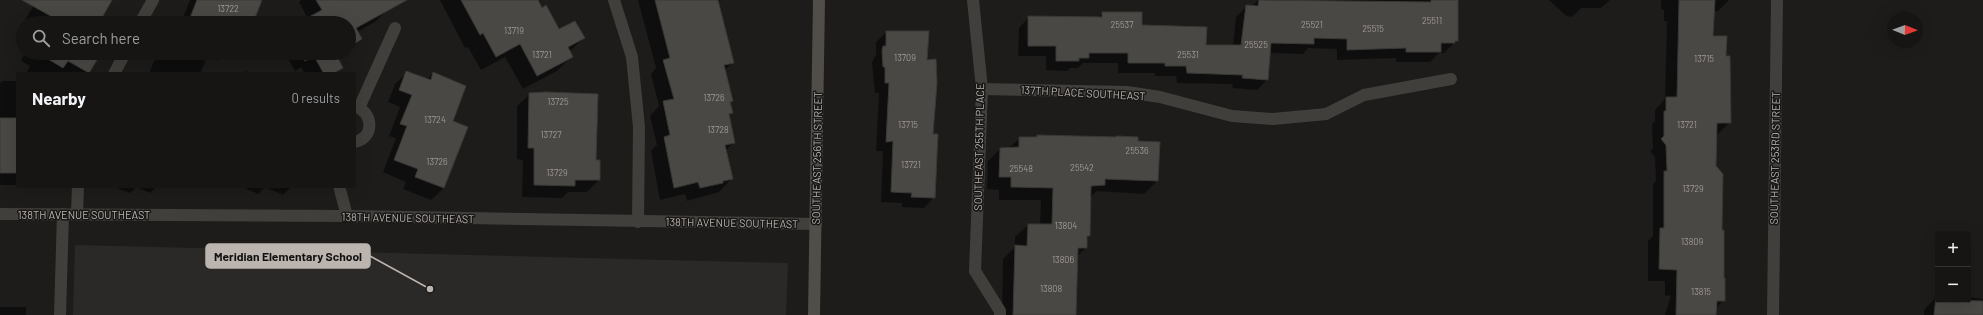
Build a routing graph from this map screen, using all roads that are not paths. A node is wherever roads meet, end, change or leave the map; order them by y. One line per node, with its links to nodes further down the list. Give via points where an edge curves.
1 (152, 0): 6 (street)
2 (614, 0): 20 (street, via 632,57 638,127)
3 (819, 0): 21 (main road, SOUTHEAST 256TH STREET)
4 (973, 0): 11 (street, SOUTHEAST 255TH PLACE)
5 (1776, 0): 25 (street, SOUTHEAST 253RD STREET)
6 (144, 16)
7 (395, 28): 12 (street)
8 (121, 60): 9 (street)
9 (115, 72)
10 (1451, 79): 11 (street, 137TH PLACE SOUTHEAST, via 1364,95 1326,114 1273,119 1232,116 1160,97 1127,92)
11 (982, 89): 24 (street, SOUTHEAST 255TH PLACE, via 976,271)
12 (357, 107): 13 (street, via 365,112 370,125 369,132 364,138)
13 (356, 141)
14 (78, 188): 18 (street)
15 (340, 188): 19 (street)
16 (0, 214): 17 (street, 138TH AVENUE SOUTHEAST)
17 (63, 214): 18 (street, 138TH AVENUE SOUTHEAST); 22 (street)
18 (77, 214): 19 (street, 138TH AVENUE SOUTHEAST)
19 (347, 216): 20 (street, 138TH AVENUE SOUTHEAST)
20 (638, 222): 21 (street, 138TH AVENUE SOUTHEAST)
21 (816, 224): 23 (main road, SOUTHEAST 256TH STREET)
22 (60, 315)
23 (814, 315)
24 (1000, 315)
25 (1773, 315)

